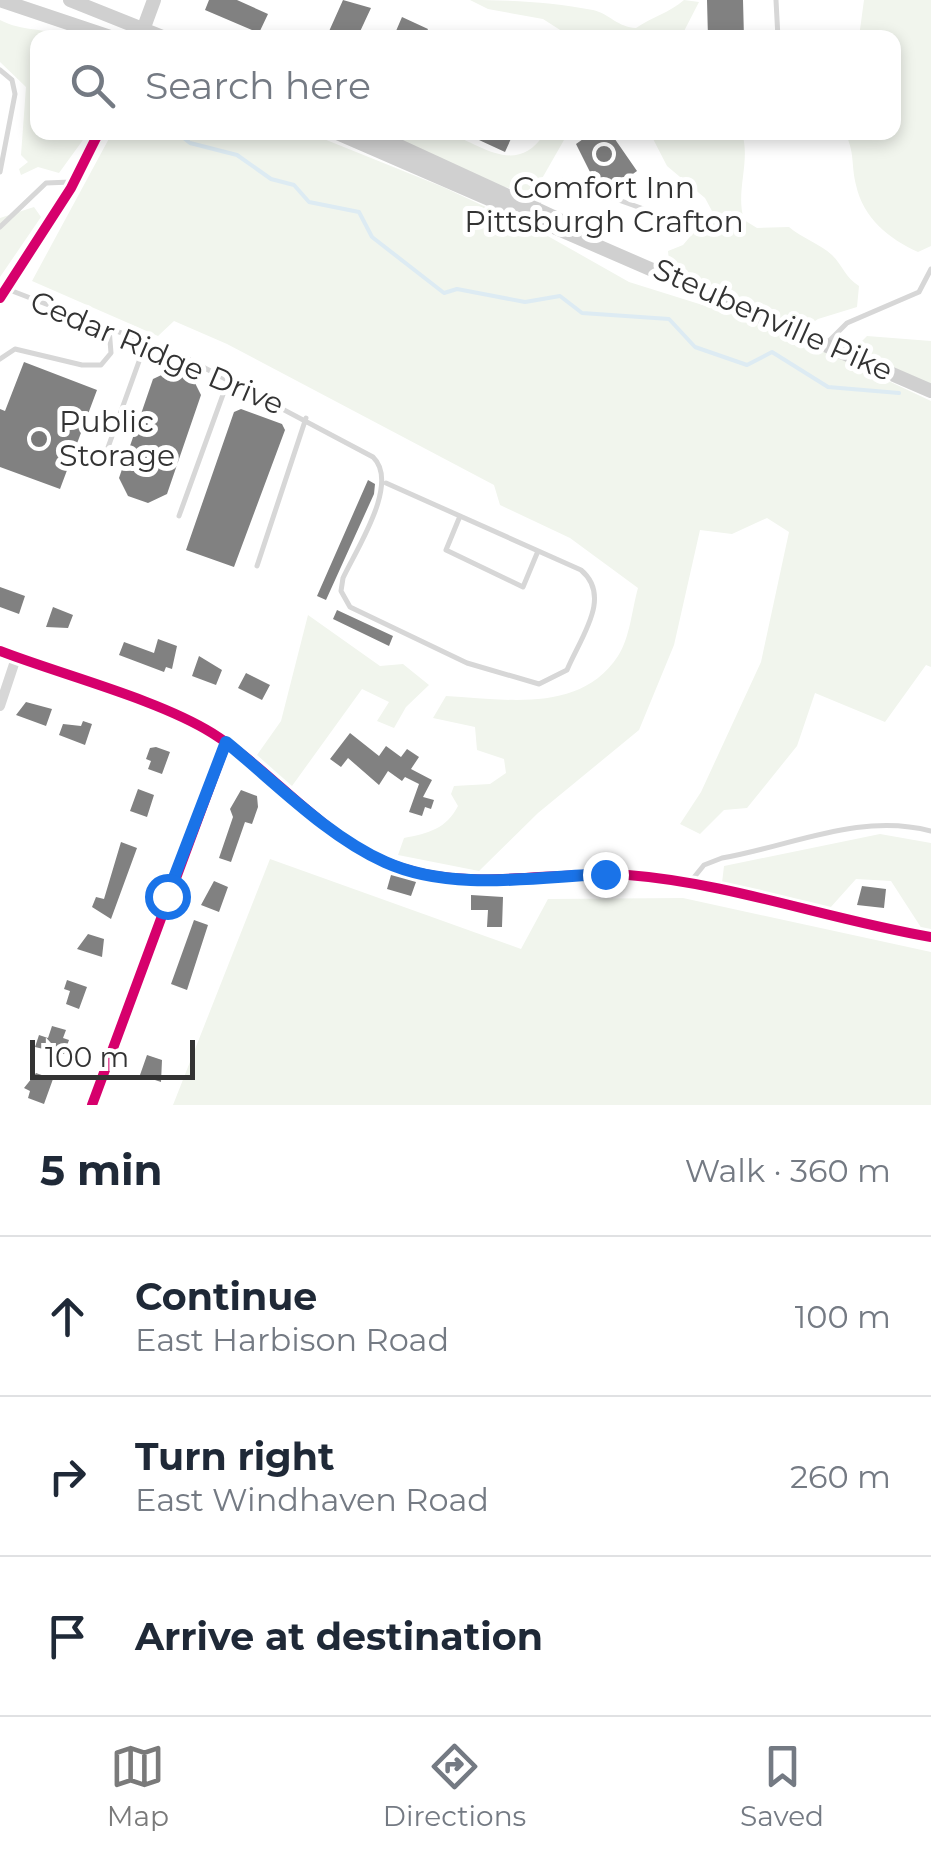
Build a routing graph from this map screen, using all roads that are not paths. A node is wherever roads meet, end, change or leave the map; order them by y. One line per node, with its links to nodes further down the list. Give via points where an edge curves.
1 (0, 0): 5 (main road)
2 (70, 0): 6 (main road)
3 (154, 0): 7 (main road)
4 (776, 0): 8 (lane)
5 (90, 30)
6 (135, 30)
7 (143, 30)
8 (778, 30)
9 (0, 70): 13 (lane, via 15,94)
10 (95, 140): 14 (street)
11 (354, 140): 18 (main road, Steubenville Pike)
12 (387, 140): 15 (main road, Steubenville Pike)
13 (0, 172)
14 (74, 182): 17 (lane, via 46,183); 20 (street)
15 (534, 208): 16 (lane, via 563,180); 18 (main road, Steubenville Pike)
16 (666, 217)
17 (0, 227)
18 (615, 250): 23 (main road, Steubenville Pike)
19 (931, 269): 23 (lane, via 918,292 847,323)
20 (3, 294): 21 (lane, Cedar Ridge Drive)
21 (109, 328): 22 (lane, Cedar Ridge Drive); 24 (lane, via 111,353 101,365 15,349)
22 (146, 342): 25 (lane, Cedar Ridge Drive); 28 (lane)
23 (827, 343): 26 (main road, Steubenville Pike)
24 (0, 360)
25 (229, 378): 27 (lane, Cedar Ridge Drive); 30 (lane)
26 (931, 391)
27 (306, 418): 29 (lane, Cedar Ridge Drive, via 374,457); 33 (lane)
28 (102, 464)
29 (386, 484): 31 (lane); 32 (lane, via 343,578 343,600 468,663 539,684 567,670 598,598 594,581 581,570)
30 (179, 516)
31 (460, 516): 32 (lane); 32 (lane, via 446,550 523,587)
32 (538, 551)
33 (257, 566)
34 (0, 651): 35 (street)
35 (16, 658): 36 (street); 37 (street, via 197,725)
36 (0, 706)
37 (226, 742): 39 (street, via 354,843 406,870 482,880 605,874); 41 (street)
38 (931, 831): 39 (lane, via 870,823 722,858 704,865)
39 (689, 884): 40 (street)
40 (931, 937)
41 (92, 1105)

